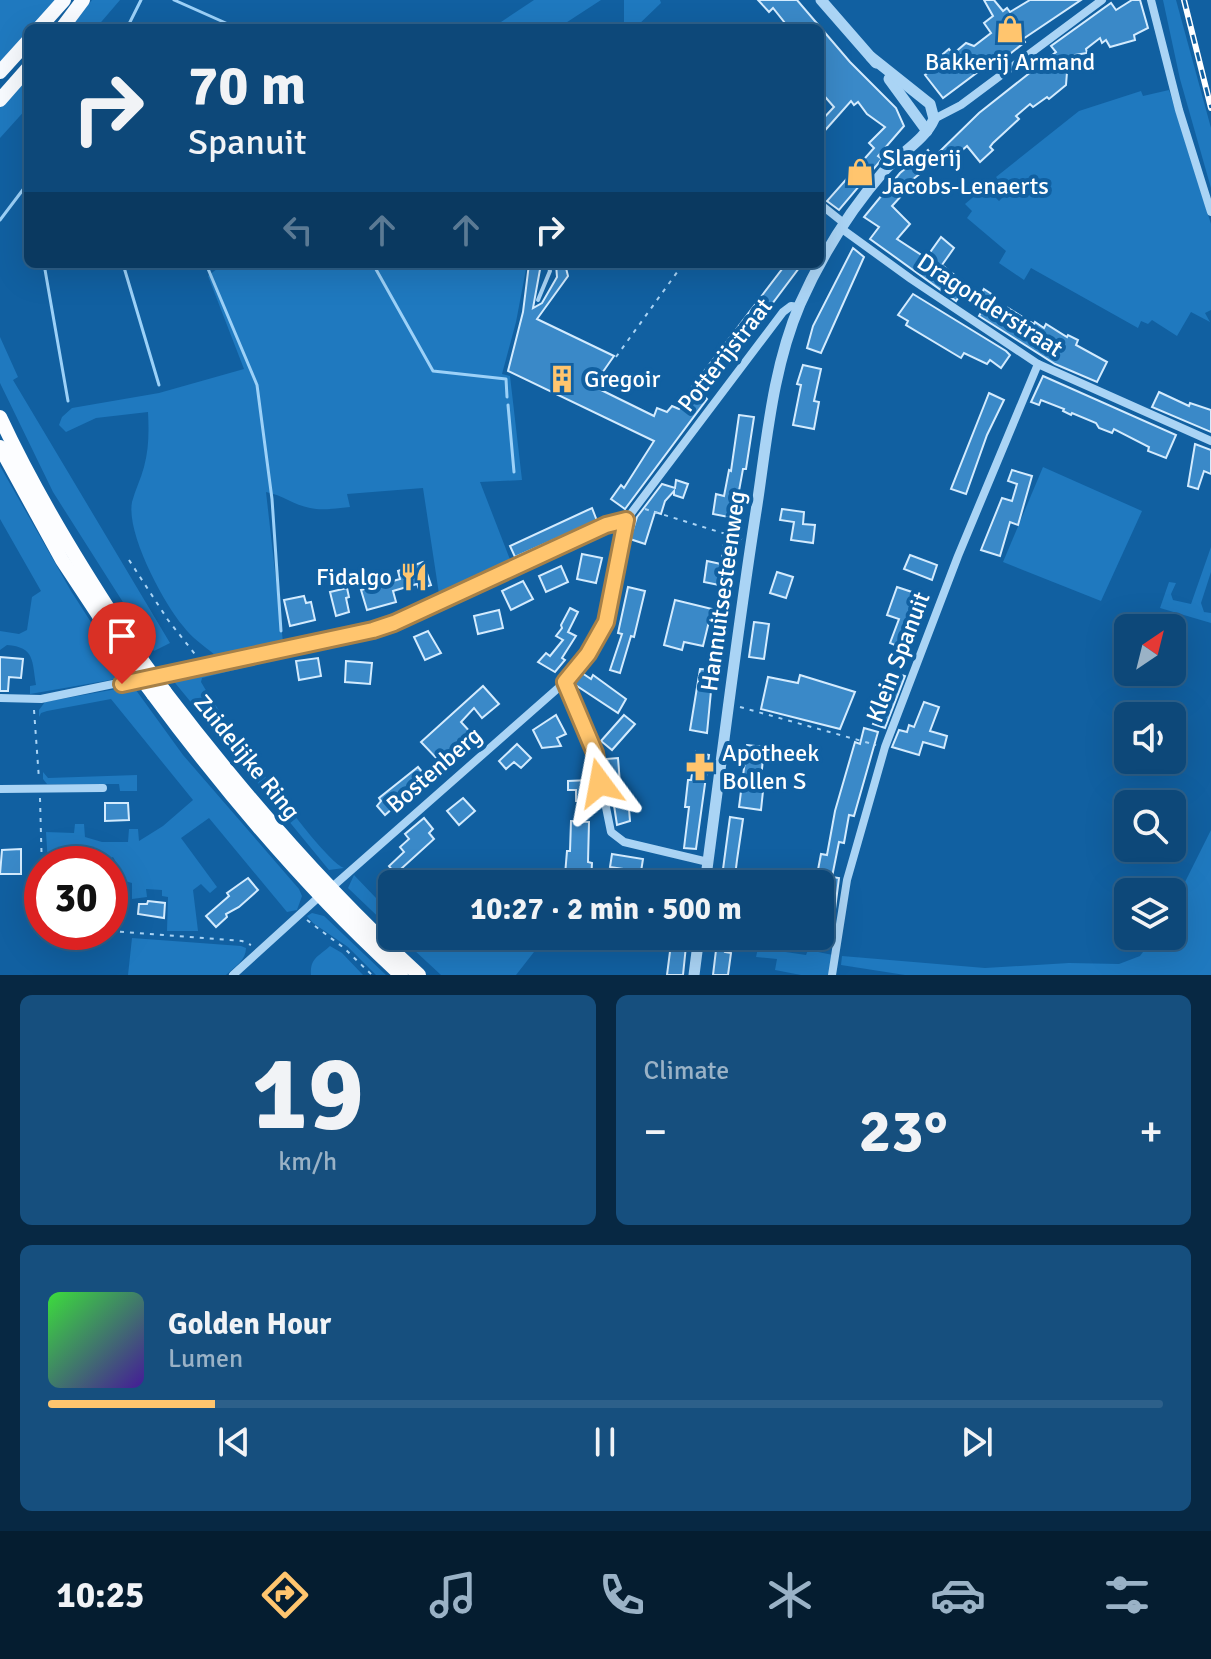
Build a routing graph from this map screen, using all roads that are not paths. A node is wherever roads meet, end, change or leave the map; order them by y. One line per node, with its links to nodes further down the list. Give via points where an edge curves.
1 (64, 0): 6 (main road)
2 (83, 0): 7 (main road)
3 (821, 0): 9 (street)
4 (1102, 0): 13 (street, via 961,105)
5 (1151, 0): 16 (street)
6 (43, 24)
7 (65, 24)
8 (24, 45): 10 (main road)
9 (871, 57): 13 (street, via 930,104); 14 (street)
10 (0, 72)
11 (24, 73): 12 (main road)
12 (0, 100)
13 (934, 119): 14 (street, Potterijstraat)
14 (927, 131): 17 (street, Potterijstraat, via 886,169)
15 (824, 208): 17 (street, Dragonderstraat)
16 (1211, 212)
17 (843, 227): 18 (street, Potterijstraat); 23 (street, Dragonderstraat)
18 (824, 262)
19 (549, 268): 21 (lane)
20 (820, 268): 22 (street, Potterijstraat)
21 (538, 300)
22 (799, 307): 27 (street, Potterijstraat, via 783,312); 33 (street, Hannuitsesteenweg, via 771,415)
23 (1038, 364): 25 (street, Dragonderstraat); 41 (street, Klein Spanuit, via 885,747 847,880)
24 (0, 417): 28 (highway, Zuidelijke Ring)
25 (1211, 441)
26 (0, 447): 28 (highway, Zuidelijke Ring, via 62,560)
27 (626, 520): 29 (street, Bostenberg, via 606,622); 30 (street, via 383,627 41,699)
28 (138, 664): 35 (highway, Zuidelijke Ring, bridge, via 191,745 254,821)
29 (565, 682): 33 (street, via 595,753 611,832 624,842); 35 (street, Bostenberg)
30 (0, 698)
31 (103, 788): 32 (street)
32 (0, 789)
33 (708, 862): 34 (street, Hannuitsesteenweg)
34 (707, 870)
35 (326, 891): 37 (street, Bostenberg); 38 (highway, Zuidelijke Ring); 39 (highway, Zuidelijke Ring)
36 (697, 950): 40 (street)
37 (233, 975)
38 (401, 975)
39 (419, 975)
40 (694, 975)
41 (832, 975)

